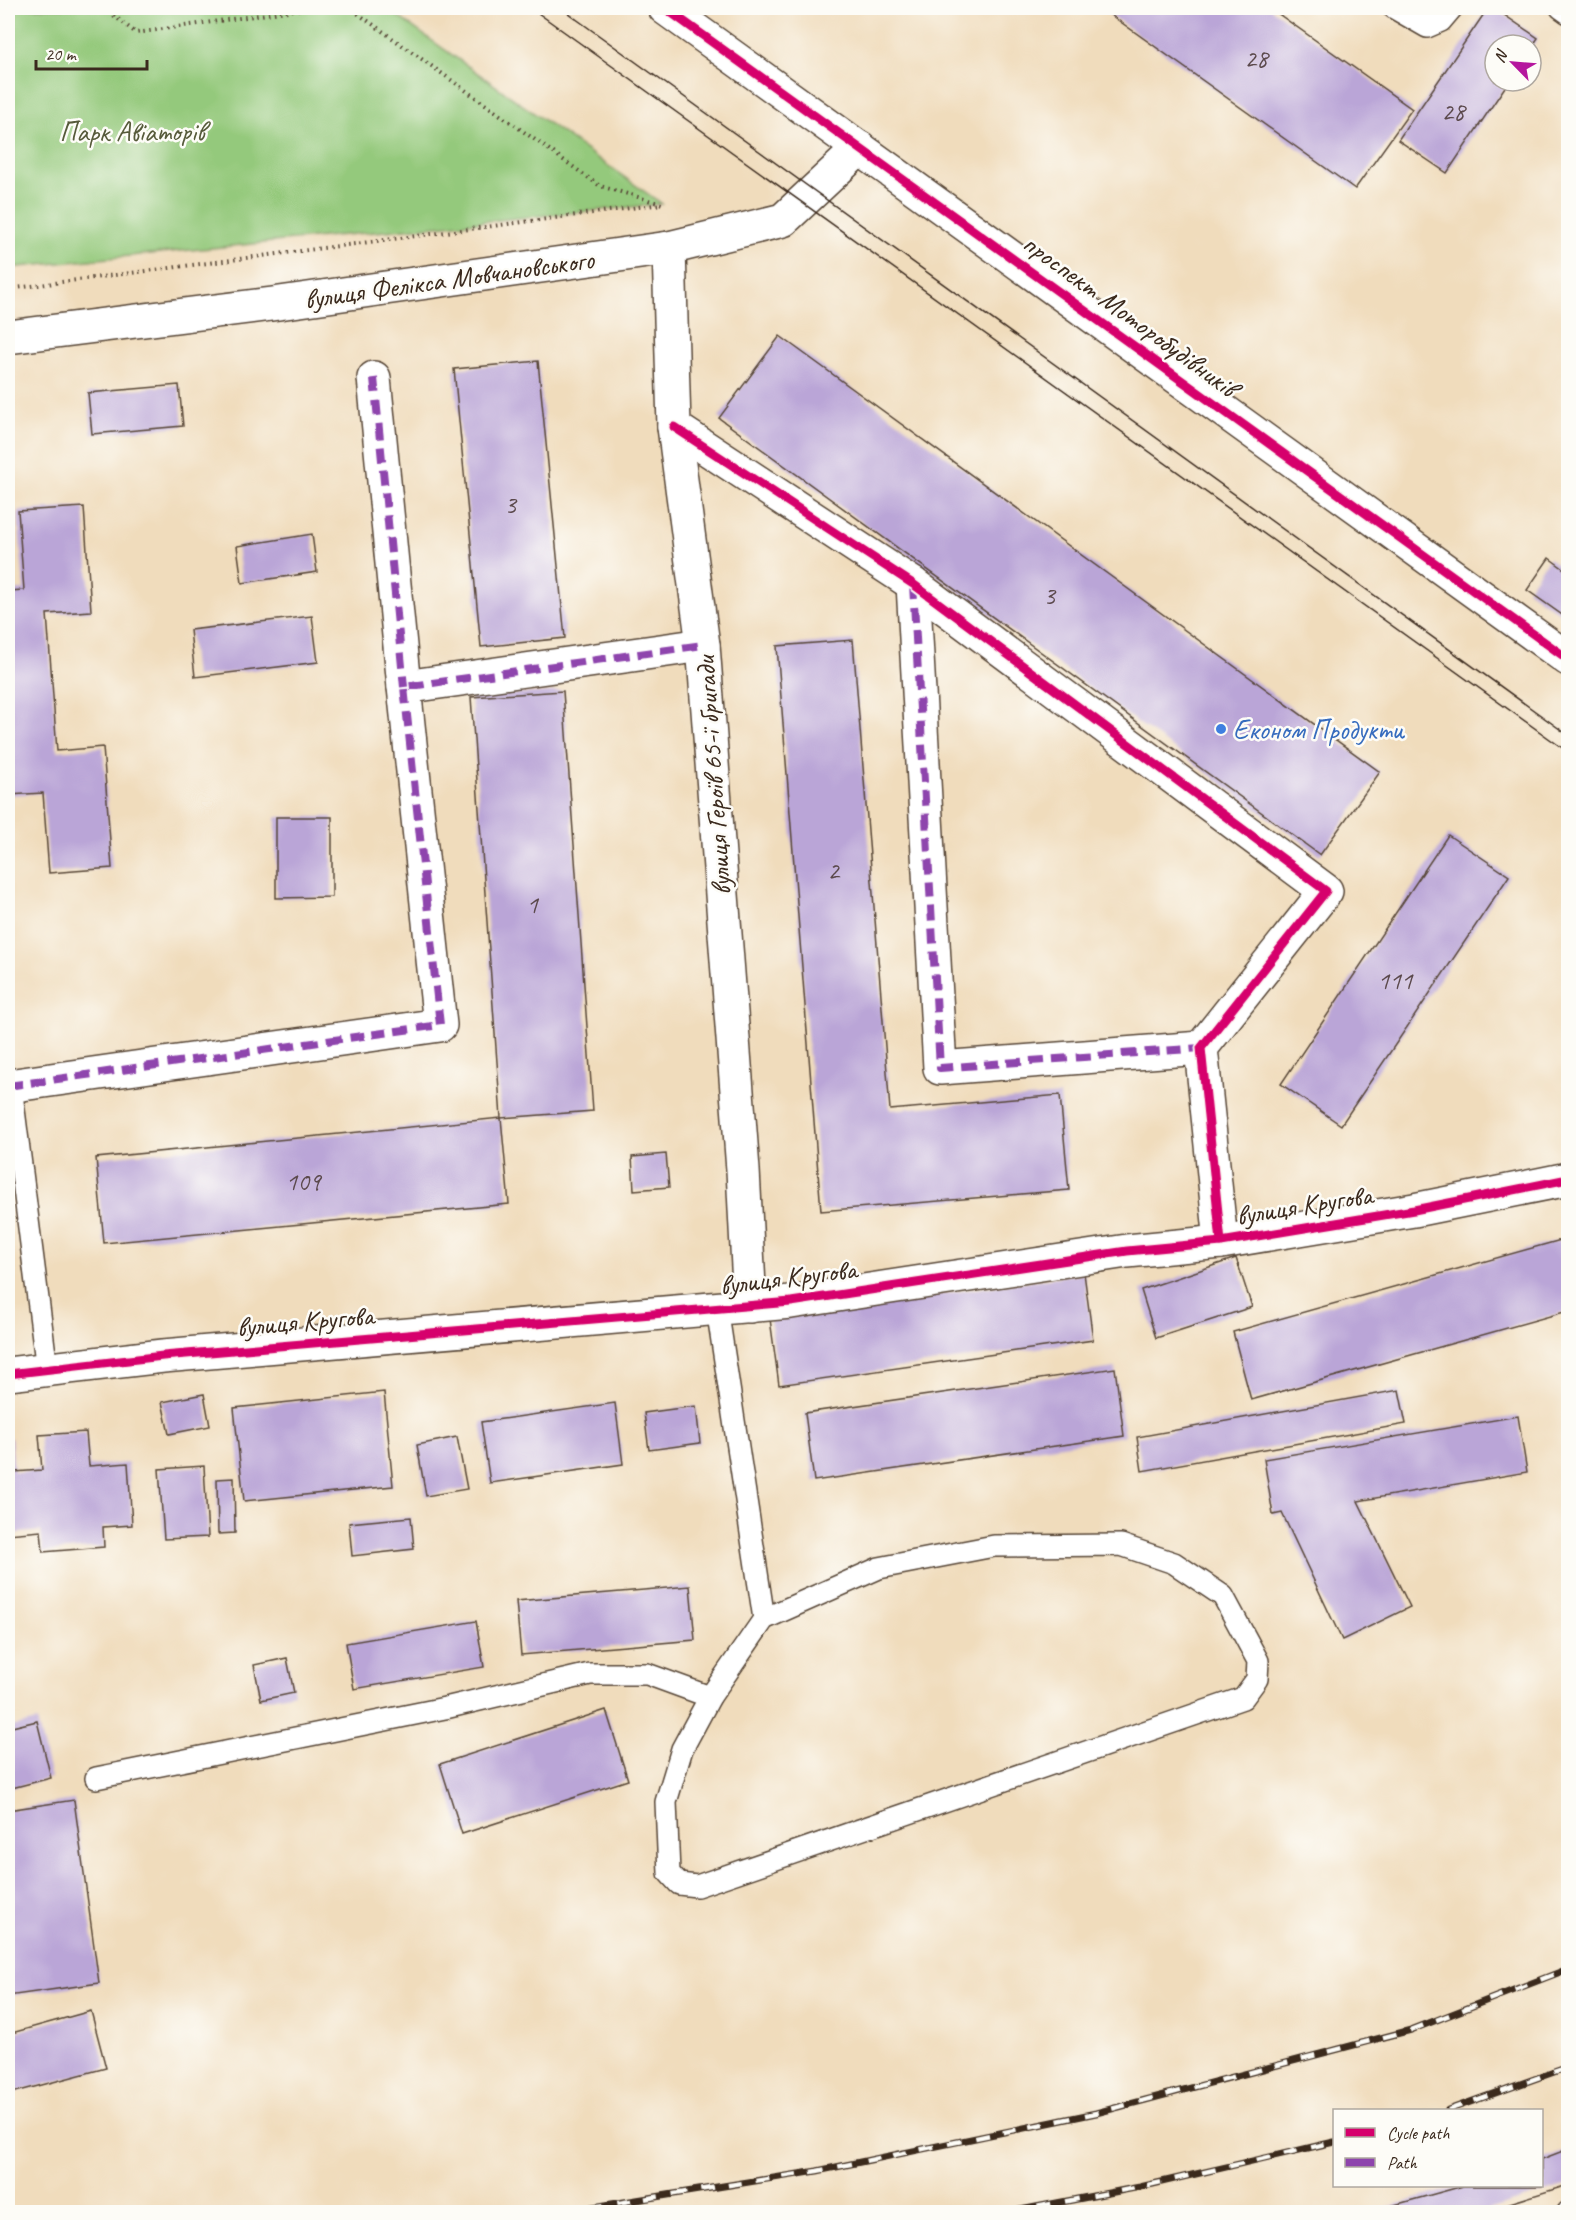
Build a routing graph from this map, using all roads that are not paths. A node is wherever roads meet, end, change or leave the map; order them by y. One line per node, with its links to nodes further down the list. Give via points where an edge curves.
1 (665, 8): 6 (street, проспект Моторобудівників)
2 (1394, 8): 3 (lane, via 1427,27 1441,21)
3 (1452, 8)
4 (1561, 8): 5 (lane)
5 (1569, 13)
6 (860, 148): 7 (street, вулиця Фелікса Мовчановського, via 783,220); 13 (street, проспект Моторобудівників)
7 (669, 248): 8 (street, вулиця Фелікса Мовчановського); 10 (street, вулиця Героїв 65-ї бригади)
8 (8, 337)
9 (374, 378): 14 (street)
10 (674, 427): 11 (street); 12 (street, вулиця Героїв 65-ї бригади)
11 (913, 584): 15 (street, via 1326,891); 15 (street, via 940,1068)
12 (703, 645): 14 (street); 19 (street, вулиця Героїв 65-ї бригади)
13 (1569, 659)
14 (404, 687): 16 (street, via 440,1025)
15 (1201, 1048): 18 (street)
16 (9, 1086): 21 (lane)
17 (1569, 1179): 18 (street, вулиця Кругова)
18 (1221, 1242): 19 (street, вулиця Кругова, via 1127,1251)
19 (750, 1306): 20 (street, вулиця Кругова)
20 (717, 1308): 21 (street, вулиця Кругова, via 163,1356); 23 (lane)
21 (47, 1370): 22 (street, вулиця Кругова)
22 (8, 1374)
23 (764, 1619): 24 (lane); 24 (lane, via 879,1568 994,1546 1121,1545 1174,1563 1223,1596 1258,1661 1257,1679 1243,1698 698,1886 679,1884 669,1873 666,1802 682,1749)
24 (710, 1697): 25 (lane, via 647,1674 590,1674 445,1708)
25 (96, 1778)

